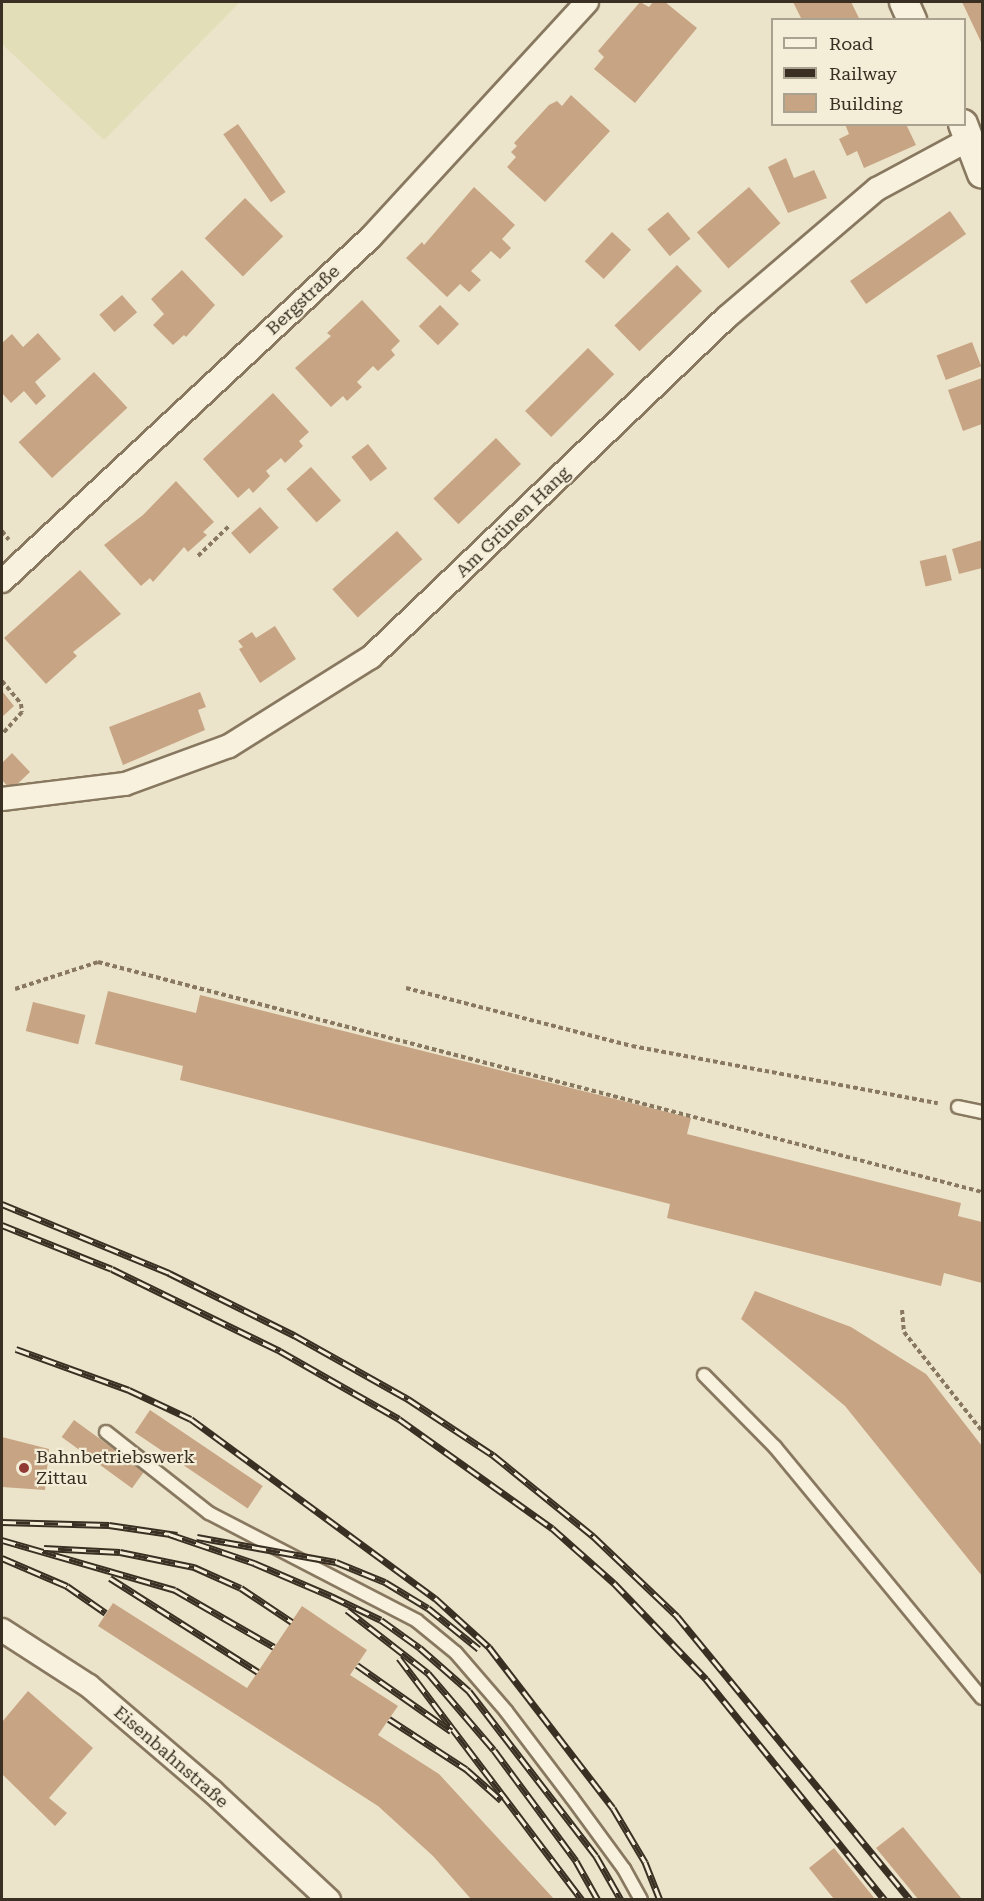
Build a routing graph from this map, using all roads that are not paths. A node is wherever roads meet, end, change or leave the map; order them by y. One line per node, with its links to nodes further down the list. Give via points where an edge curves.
1 (587, 2): 6 (street, Bergstraße, via 371,237)
2 (904, 2): 3 (street)
3 (911, 18)
4 (972, 131): 5 (street); 7 (street, Am Grünen Hang, via 877,189 727,317 371,657 229,746 125,784)
5 (982, 174)
6 (2, 580)
7 (2, 799)
8 (958, 1107): 9 (lane)
9 (982, 1112)
10 (704, 1376): 13 (lane, via 782,1456)
11 (106, 1432): 15 (lane, via 209,1513 417,1621 456,1653 565,1789 624,1869)
12 (2, 1630): 14 (street, Eisenbahnstraße, via 89,1686 212,1791)
13 (982, 1698)
14 (329, 1899)
15 (641, 1899)

